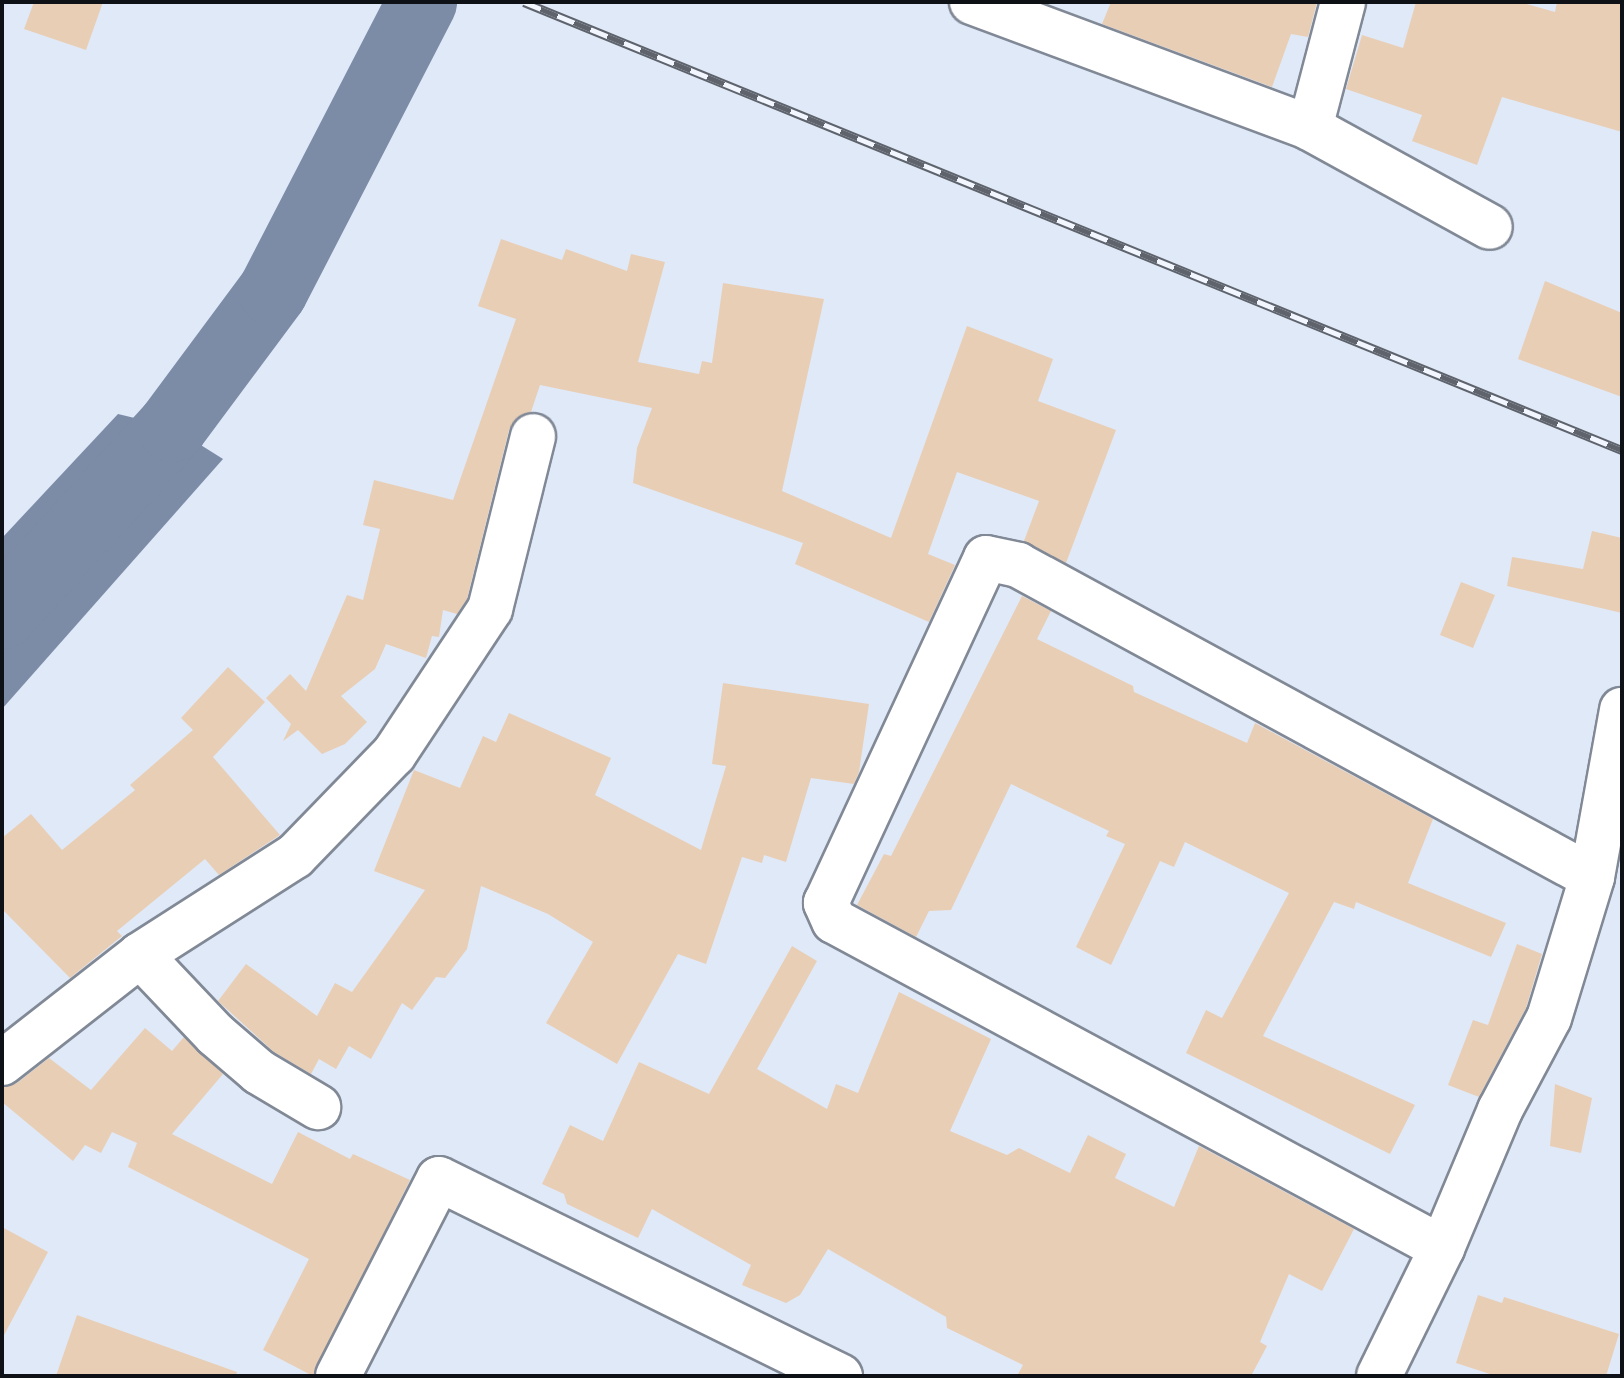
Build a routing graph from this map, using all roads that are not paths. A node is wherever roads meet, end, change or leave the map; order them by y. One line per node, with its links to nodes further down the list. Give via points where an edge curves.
1 (972, 2): 3 (street)
2 (1343, 2): 3 (street)
3 (1310, 128): 4 (street)
4 (1490, 227)
5 (533, 436): 8 (street, via 490,609 394,754 295,856)
6 (1622, 710): 7 (street)
7 (1592, 877): 11 (street, via 1549,1018 1500,1110); 11 (street, via 1018,565 986,558 826,903 834,921)
8 (140, 955): 9 (street); 10 (street, via 259,1072)
9 (2, 1063)
10 (318, 1107)
11 (1442, 1248): 14 (street)
12 (338, 1376): 13 (street, via 439,1179)
13 (840, 1376)
14 (1379, 1376)

